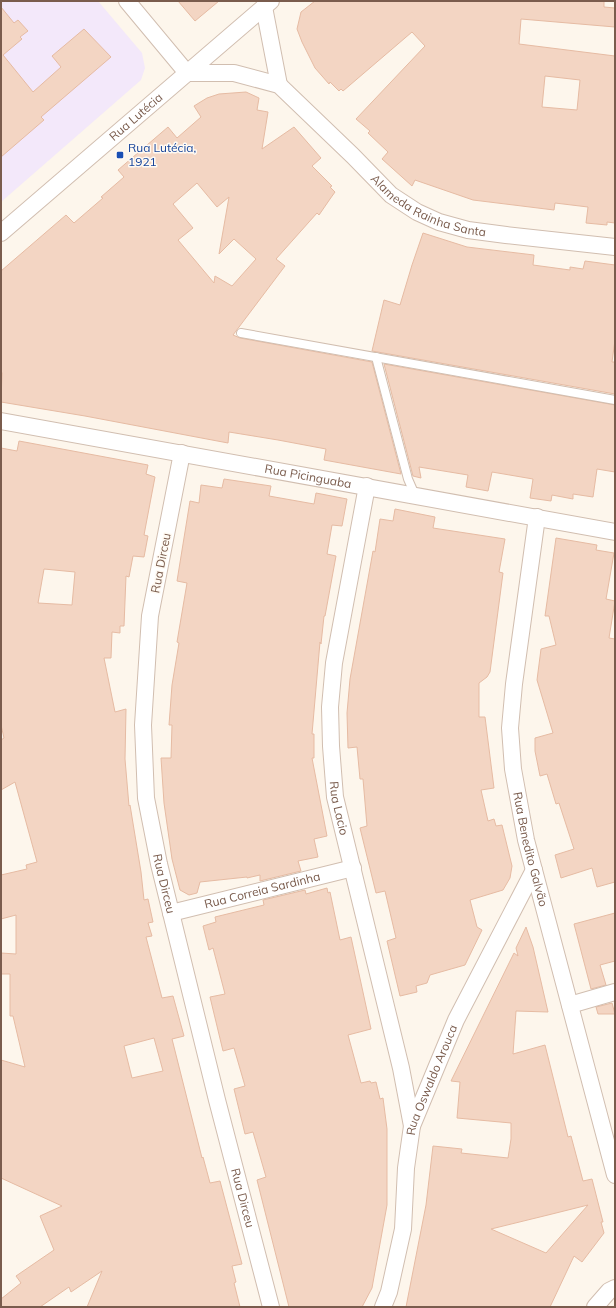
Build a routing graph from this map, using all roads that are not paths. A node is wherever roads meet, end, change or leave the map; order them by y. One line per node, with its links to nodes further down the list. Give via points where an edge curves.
1 (127, 1): 3 (street)
2 (268, 4): 3 (street, Rua Lutécia); 4 (street)
3 (187, 73): 4 (street, Alameda Rainha Santa, via 234,73); 5 (street, Rua Lutécia)
4 (279, 85): 6 (street, Alameda Rainha Santa, via 392,196 417,212 439,222 468,230)
5 (1, 233)
6 (615, 247)
7 (241, 333): 8 (lane)
8 (376, 358): 9 (lane); 13 (lane, via 408,479)
9 (615, 400)
10 (1, 421): 11 (street, Rua Picinguaba)
11 (182, 453): 12 (street, Rua Picinguaba); 18 (street, Rua Dirceu, via 150,616 142,725 146,798)
12 (366, 486): 13 (street, Rua Picinguaba); 16 (street, Rua Lacio, via 334,663 330,707 335,797)
13 (415, 495): 14 (street, Rua Picinguaba)
14 (537, 517): 15 (street, Rua Picinguaba); 17 (street, Rua Benedito Galvão, via 510,728 513,769)
15 (615, 532)
16 (353, 868): 18 (street, Rua Correia Sardinha); 21 (street, Rua Lacio, via 401,1068)
17 (534, 870): 20 (street, Rua Benedito Galvão); 21 (street, Rua Oswaldo Arouca, via 456,1020)
18 (171, 913): 24 (street, Rua Dirceu)
19 (615, 992): 20 (street)
20 (570, 1005): 22 (street, Rua Benedito Galvão)
21 (412, 1126): 25 (street, Rua Oswaldo Arouca, via 406,1168 403,1229)
22 (615, 1175)
23 (615, 1288): 26 (street)
24 (271, 1307)
25 (384, 1307)
26 (595, 1307)

